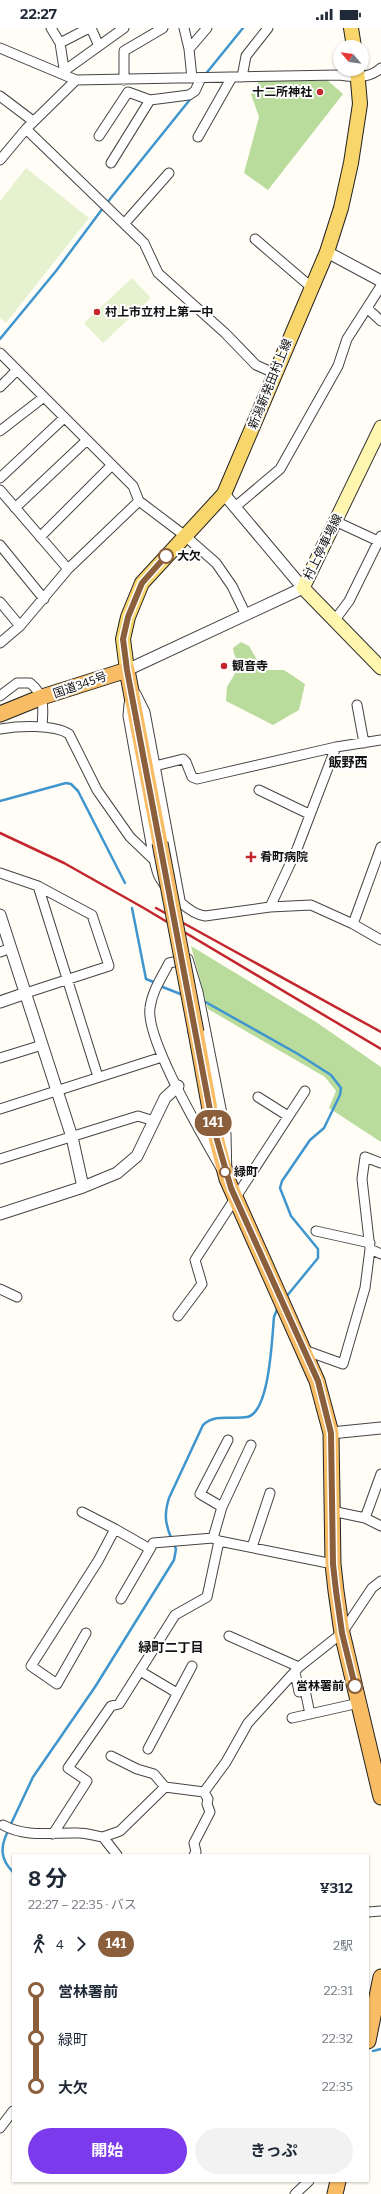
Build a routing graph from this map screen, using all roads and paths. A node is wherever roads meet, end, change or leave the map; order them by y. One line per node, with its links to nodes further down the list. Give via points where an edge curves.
1 (52, 28): 10 (street)
2 (90, 28): 10 (street); 11 (street)
3 (124, 28): 11 (street)
4 (163, 28): 24 (street, via 124,51)
5 (184, 28): 13 (street)
6 (207, 28): 13 (street)
7 (268, 28): 20 (street, via 246,56)
8 (351, 28): 9 (main road)
9 (353, 40)
10 (60, 43): 15 (street)
11 (100, 46): 15 (street)
12 (0, 48): 15 (street)
13 (189, 50): 21 (street)
14 (381, 68): 16 (street, via 376,73)
15 (64, 73): 23 (street)
16 (369, 73)
17 (333, 75): 20 (street)
18 (358, 76): 36 (main road, 新潟新発田村上線, via 360,104 351,163 341,208)
19 (232, 77): 20 (street); 22 (street); 30 (street)
20 (242, 77)
21 (192, 78): 22 (street); 24 (street)
22 (201, 78): 26 (street, via 195,91 189,95)
23 (76, 80): 24 (street); 27 (street)
24 (124, 80)
25 (0, 96): 27 (street)
26 (150, 100): 29 (street, via 128,92); 32 (street)
27 (33, 122): 28 (street)
28 (26, 129): 31 (street); 34 (street)
29 (100, 136)
30 (198, 137)
31 (0, 160)
32 (111, 163)
33 (169, 173): 34 (street)
34 (124, 224): 44 (street, via 144,243 158,273 225,333 256,366)
35 (255, 239): 39 (street)
36 (327, 252): 37 (street); 39 (main road, 新潟新発田村上線)
37 (381, 281)
38 (381, 286): 40 (street)
39 (311, 287): 44 (main road, 新潟新発田村上線)
40 (368, 308): 41 (street); 56 (street, via 347,339 338,366 280,468)
41 (381, 320)
42 (0, 353): 43 (street)
43 (17, 370): 45 (street); 46 (street)
44 (274, 373): 54 (main road, 新潟新発田村上線)
45 (0, 387)
46 (44, 397): 47 (street); 49 (street)
47 (64, 418): 50 (street); 52 (street)
48 (381, 427): 58 (main road, 村上停車場線)
49 (0, 431)
50 (86, 441): 51 (street); 57 (street)
51 (110, 466): 55 (street, via 132,486); 60 (street)
52 (0, 478)
53 (0, 490): 57 (street)
54 (224, 494): 56 (street); 59 (main road, 新潟新発田村上線)
55 (139, 501): 59 (street); 63 (street)
56 (235, 507): 64 (street)
57 (15, 508): 60 (street)
58 (335, 520): 61 (street); 64 (main road, 村上停車場線)
59 (184, 535): 67 (street, via 224,573); 72 (main road, 新潟新発田村上線, via 142,583 128,617 123,639)
60 (40, 537): 63 (street)
61 (380, 539): 68 (street, via 349,601)
62 (0, 545): 65 (street)
63 (68, 569): 65 (street)
64 (302, 588): 67 (street); 68 (main road, 村上停車場線)
65 (44, 599): 69 (street)
66 (0, 602): 69 (street)
67 (246, 615): 72 (street)
68 (334, 621): 71 (main road, 村上停車場線)
69 (20, 626): 70 (street)
70 (0, 643)
71 (381, 668)
72 (127, 670): 73 (highway); 75 (highway, 国道345号)
73 (131, 684): 83 (street, via 145,712); 87 (street, via 128,716); 114 (highway, bridge, via 213,1126)
74 (0, 696): 75 (street, via 23,681 37,688)
75 (42, 698): 77 (highway, 国道345号); 78 (street)
76 (357, 705): 81 (street)
77 (0, 714)
78 (42, 727): 79 (street); 87 (street, via 63,730 69,734 97,790 130,837)
79 (0, 729)
80 (381, 740): 81 (street)
81 (364, 743): 82 (street)
82 (336, 747): 83 (street, via 197,779 192,777 183,759); 85 (street)
83 (155, 766): 90 (street)
84 (259, 790): 85 (street)
85 (309, 814): 91 (street, via 297,848)
86 (381, 848): 93 (street)
87 (154, 860): 90 (street, via 160,878)
88 (0, 873): 89 (street)
89 (38, 886): 97 (street); 97 (street, via 92,915 109,966)
90 (180, 902): 91 (street, via 196,915 204,916)
91 (270, 907): 93 (street, via 311,905)
92 (0, 918): 95 (street)
93 (353, 924): 94 (street)
94 (381, 940)
95 (11, 948): 96 (street); 98 (street)
96 (0, 952)
97 (67, 980): 98 (street); 103 (street)
98 (26, 993): 99 (street); 100 (street)
99 (0, 1002)
100 (42, 1045): 102 (street); 105 (street)
101 (162, 1057): 103 (street); 104 (street); 114 (street, via 151,1024 150,1008 154,990 169,963 188,959 198,992 226,1134)
102 (0, 1058)
103 (98, 1077): 105 (street)
104 (178, 1086): 110 (street, via 165,1098); 114 (street)
105 (56, 1091): 108 (street); 111 (street)
106 (305, 1091): 109 (street)
107 (258, 1097): 109 (street)
108 (0, 1109)
109 (288, 1116): 116 (street)
110 (154, 1121): 111 (street, via 138,1116); 115 (street, via 137,1156 117,1173)
111 (72, 1137): 112 (street); 115 (street)
112 (0, 1159)
113 (381, 1163): 119 (street, via 365,1157 362,1179)
114 (227, 1179): 116 (highway)
115 (83, 1187): 117 (street)
116 (234, 1197): 123 (street, via 195,1260 202,1284); 124 (highway)
117 (0, 1214)
118 (316, 1230): 119 (street)
119 (370, 1246): 120 (street); 124 (street, via 365,1288 343,1364)
120 (381, 1254)
121 (0, 1290): 122 (street)
122 (17, 1297)
123 (178, 1316)
124 (304, 1350): 126 (highway, via 318,1381)
125 (381, 1428): 126 (street)
126 (331, 1433): 132 (highway)
127 (228, 1440): 131 (street, via 200,1494)
128 (252, 1445): 131 (street)
129 (381, 1474): 134 (street)
130 (270, 1493): 138 (street)
131 (222, 1507): 137 (street)
132 (332, 1511): 134 (street); 140 (highway)
133 (82, 1512): 136 (street)
134 (365, 1518): 135 (street)
135 (381, 1526)
136 (115, 1529): 139 (street); 143 (street, via 98,1561 31,1666 57,1684)
137 (216, 1539): 138 (street); 139 (street, via 153,1543); 148 (street, via 207,1597 175,1615)
138 (252, 1547): 140 (street)
139 (150, 1549): 142 (street)
140 (333, 1564): 144 (highway)
141 (381, 1581): 144 (street, via 372,1588)
142 (121, 1599)
143 (86, 1633)
144 (342, 1633): 147 (street); 150 (highway)
145 (229, 1636): 147 (street)
146 (192, 1666): 149 (street)
147 (297, 1670): 151 (street, via 299,1692 305,1690); 156 (street, via 248,1723 226,1762)
148 (140, 1671): 149 (street); 159 (street, via 119,1704 111,1706 68,1768 87,1780)
149 (177, 1694): 153 (street)
150 (359, 1703): 151 (street); 157 (highway)
151 (310, 1714): 152 (street)
152 (292, 1718)
153 (148, 1748)
154 (111, 1756): 155 (street, via 137,1770 154,1774)
155 (165, 1787): 156 (street); 160 (street, via 120,1831)
156 (204, 1792): 162 (street, via 210,1812 194,1843)
157 (381, 1797)
158 (3, 1825): 159 (street, via 13,1831)
159 (53, 1834): 160 (street, via 79,1833)
160 (103, 1837): 161 (street)
161 (115, 1854)
162 (195, 1854)
163 (381, 1911): 164 (street)
164 (369, 1912)
165 (381, 1977): 166 (highway)
166 (369, 2036)
167 (12, 2112): 168 (street)
168 (0, 2128)
169 (308, 2182): 171 (street)
170 (338, 2182): 172 (highway)
171 (295, 2194)
172 (335, 2194)

